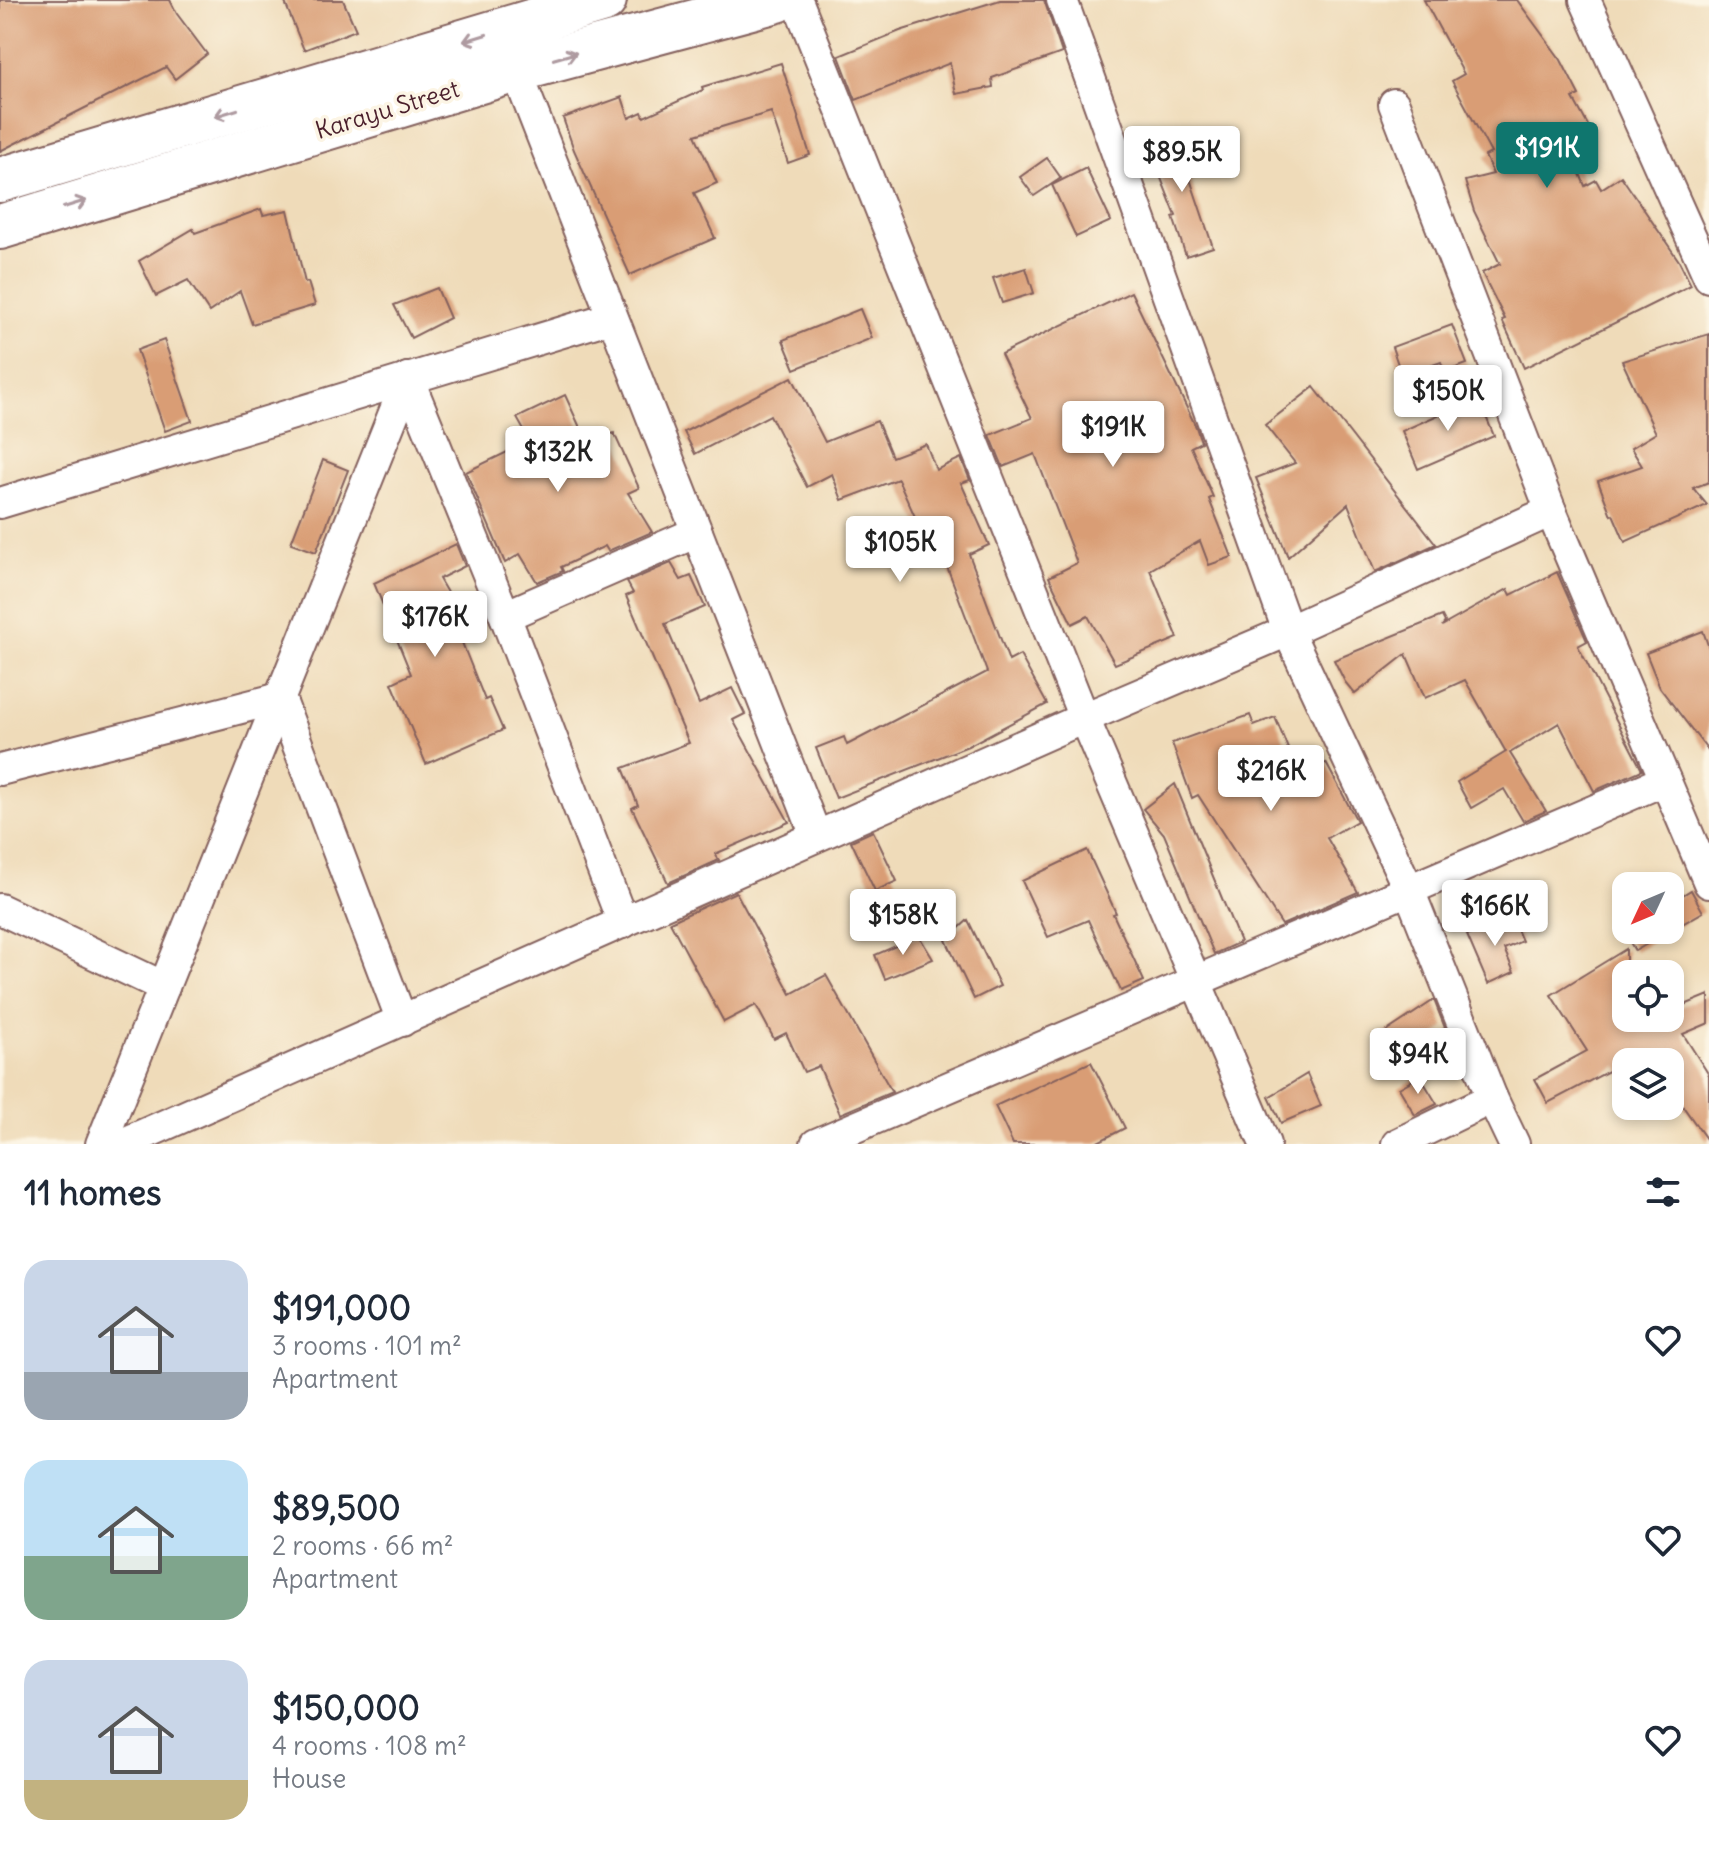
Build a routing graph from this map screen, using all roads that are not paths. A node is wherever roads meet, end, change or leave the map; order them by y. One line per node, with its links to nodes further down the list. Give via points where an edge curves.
1 (604, 0): 8 (main road, Karayu Street, one-way to 8)
2 (777, 0): 6 (main road, Karayu Street, one-way to 2)
3 (797, 0): 19 (street)
4 (1062, 0): 17 (street)
5 (1585, 0): 10 (street)
6 (516, 70): 9 (main road, Karayu Street, one-way to 6); 11 (street)
7 (1394, 104): 14 (street)
8 (0, 180)
9 (0, 227)
10 (1709, 277)
11 (612, 317): 12 (street); 15 (street)
12 (408, 378): 13 (street); 16 (street); 18 (street)
13 (0, 503)
14 (1551, 511): 17 (street); 21 (street)
15 (697, 532): 16 (street); 22 (street)
16 (505, 616): 26 (street)
17 (1288, 631): 19 (street); 24 (street)
18 (280, 698): 20 (street); 28 (street); 29 (street)
19 (1084, 718): 22 (street); 27 (street)
20 (0, 770)
21 (1665, 780): 23 (street); 24 (street)
22 (816, 836): 26 (street)
23 (1709, 883)
24 (1409, 890): 27 (street); 30 (street)
25 (0, 909): 28 (street)
26 (623, 923): 29 (street)
27 (1195, 981): 33 (street); 34 (street)
28 (164, 987): 31 (street)
29 (402, 1021): 32 (street)
30 (1492, 1098): 35 (street); 36 (street)
31 (101, 1144)
32 (122, 1144)
33 (816, 1144)
34 (1265, 1144)
35 (1397, 1144)
36 (1514, 1144)

